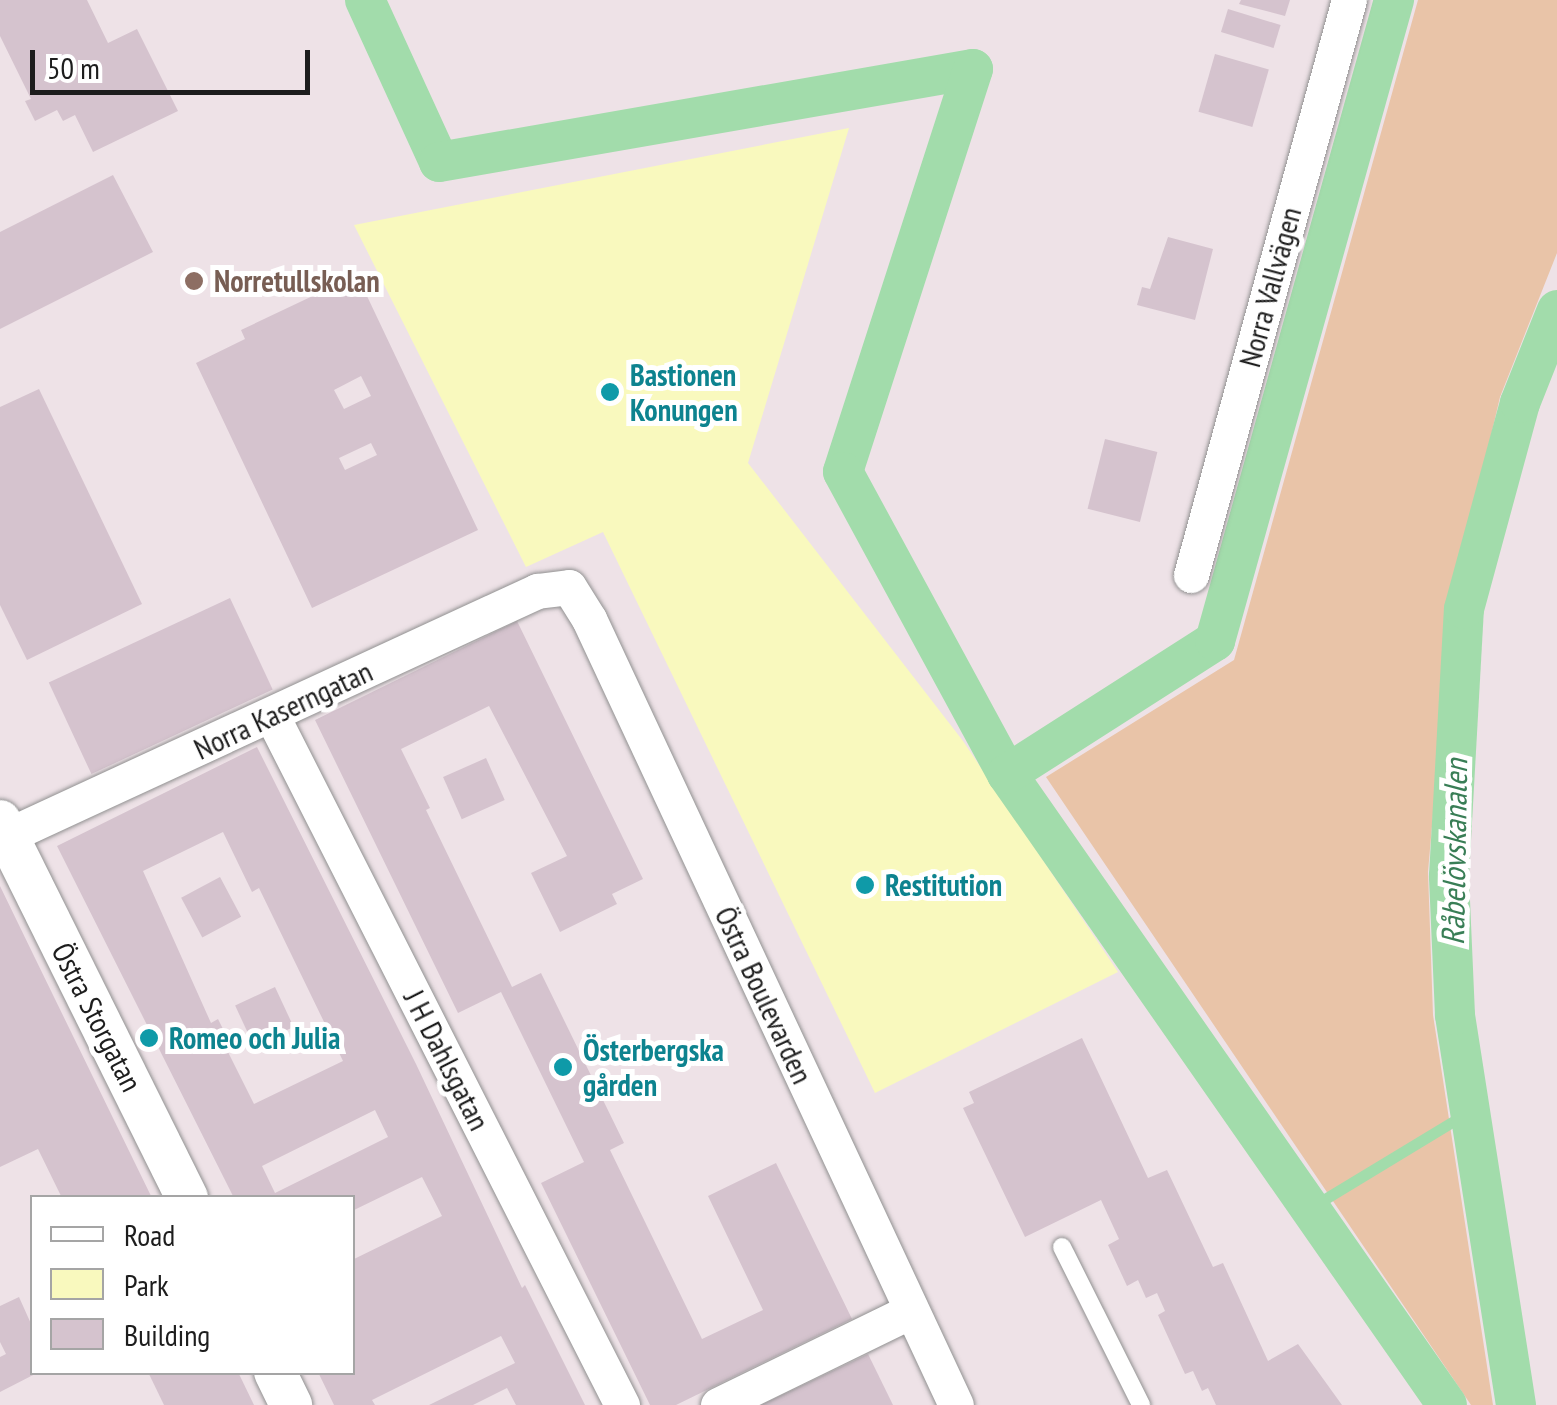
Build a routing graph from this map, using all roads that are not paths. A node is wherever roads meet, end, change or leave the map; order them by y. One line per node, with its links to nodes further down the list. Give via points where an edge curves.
1 (1349, 0): 2 (street, Norra Vallvägen)
2 (1191, 574)
3 (568, 587): 4 (street, Norra Kaserngatan, via 537,592); 8 (street, Östra Boulevarden, via 589,619)
4 (272, 716): 5 (street, Norra Kaserngatan); 11 (street, J H Dahlsgatan)
5 (2, 832): 6 (street, Östra Storgatan)
6 (185, 1195)
7 (1062, 1247): 14 (lane)
8 (911, 1312): 12 (street); 13 (street, Östra Boulevarden)
9 (276, 1375): 10 (street)
10 (291, 1405)
11 (622, 1405)
12 (718, 1405)
13 (956, 1405)
14 (1140, 1405)

